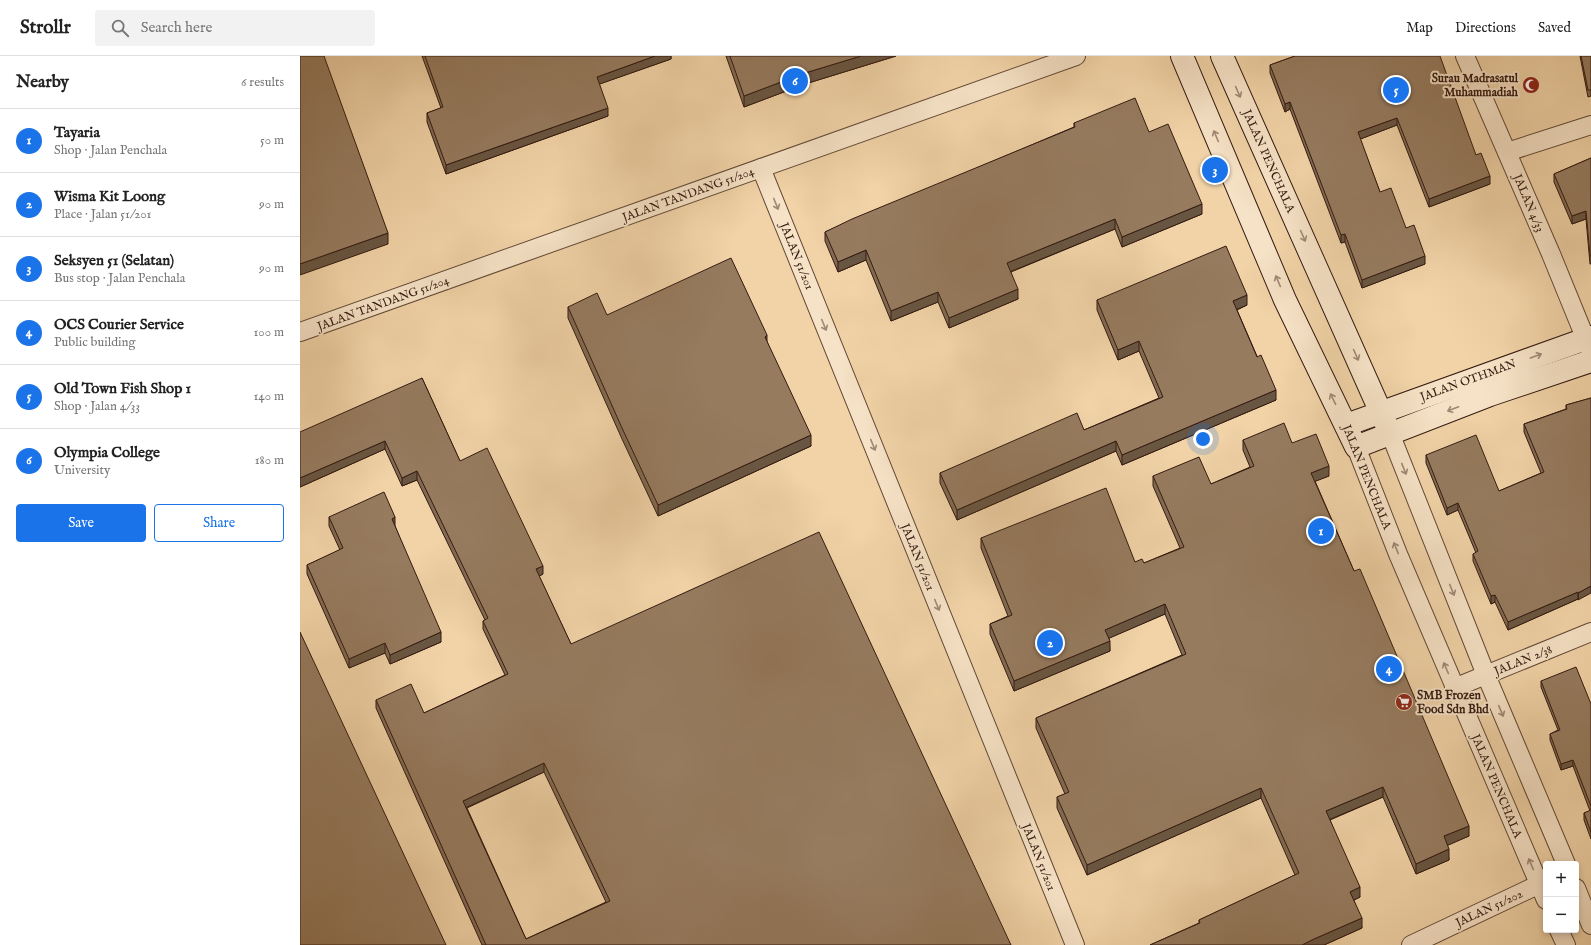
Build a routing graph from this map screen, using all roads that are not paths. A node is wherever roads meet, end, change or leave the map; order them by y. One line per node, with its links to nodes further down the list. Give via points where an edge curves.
1 (1076, 56): 7 (street, JALAN TANDANG 51/204)
2 (1182, 56): 12 (main road, JALAN PENCHALA, one-way to 2, via 1285,300)
3 (1222, 56): 11 (main road, JALAN PENCHALA, one-way to 11)
4 (1466, 56): 6 (street, JALAN 4/33)
5 (1591, 126): 6 (street)
6 (1507, 152): 9 (street, JALAN 4/33)
7 (761, 168): 8 (street, JALAN TANDANG 51/204); 24 (street, JALAN 51/201, one-way to 24)
8 (300, 332)
9 (1589, 342): 11 (main road, JALAN OTHMAN, one-way to 9)
10 (1591, 362): 13 (main road, JALAN OTHMAN, one-way to 13, via 1490,395)
11 (1381, 411): 12 (main road, JALAN OTHMAN); 13 (main road, JALAN PENCHALA)
12 (1346, 425): 14 (main road, JALAN PENCHALA)
13 (1390, 433): 14 (main road, JALAN OTHMAN); 16 (street, JALAN PENCHALA, one-way to 16)
14 (1356, 447): 17 (street, JALAN PENCHALA, one-way to 14)
15 (1591, 632): 16 (street, JALAN 2/38)
16 (1486, 675): 17 (street, JALAN 2/38); 18 (street, JALAN PENCHALA, one-way to 18)
17 (1454, 688): 19 (street, JALAN PENCHALA, one-way to 17)
18 (1565, 861)
19 (1543, 887)
20 (1543, 889): 25 (street, JALAN 51/202)
21 (1579, 895): 22 (street)
22 (1591, 924)
23 (1560, 933): 26 (street)
24 (1075, 945)
25 (1411, 945)
26 (1566, 945)

